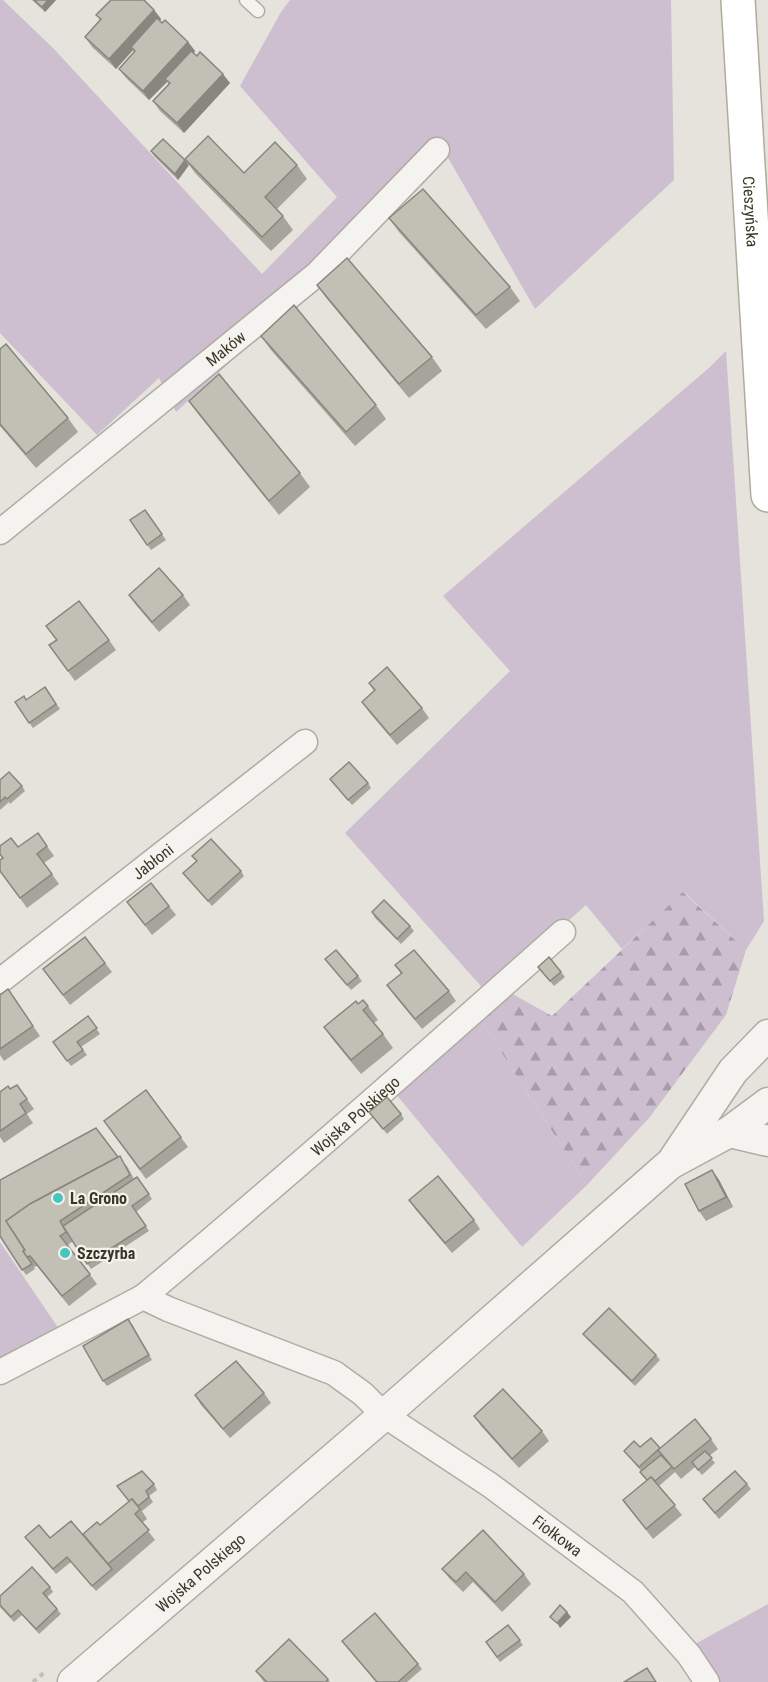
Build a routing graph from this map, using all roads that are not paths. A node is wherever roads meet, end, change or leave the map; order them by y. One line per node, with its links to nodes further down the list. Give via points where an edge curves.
1 (246, 0): 3 (lane)
2 (738, 0): 5 (main road, Cieszyńska)
3 (258, 10)
4 (437, 150): 6 (street, Maków, via 317,274)
5 (768, 495)
6 (0, 532)
7 (305, 742): 9 (street, Jabłoni)
8 (563, 932): 15 (street, Wojska Polskiego)
9 (0, 981)
10 (768, 1035): 14 (street, Wojska Polskiego, via 733,1071)
11 (768, 1103): 12 (street, Wojska Polskiego)
12 (729, 1132): 13 (street); 14 (street, Wojska Polskiego)
13 (768, 1141)
14 (670, 1164): 17 (street, Wojska Polskiego)
15 (143, 1297): 16 (street, Wojska Polskiego); 17 (street, via 334,1373)
16 (0, 1372)
17 (384, 1415): 18 (street, Wojska Polskiego); 19 (street, Fiołkowa, via 490,1485 633,1592 689,1655)
18 (72, 1682)
19 (707, 1682)

